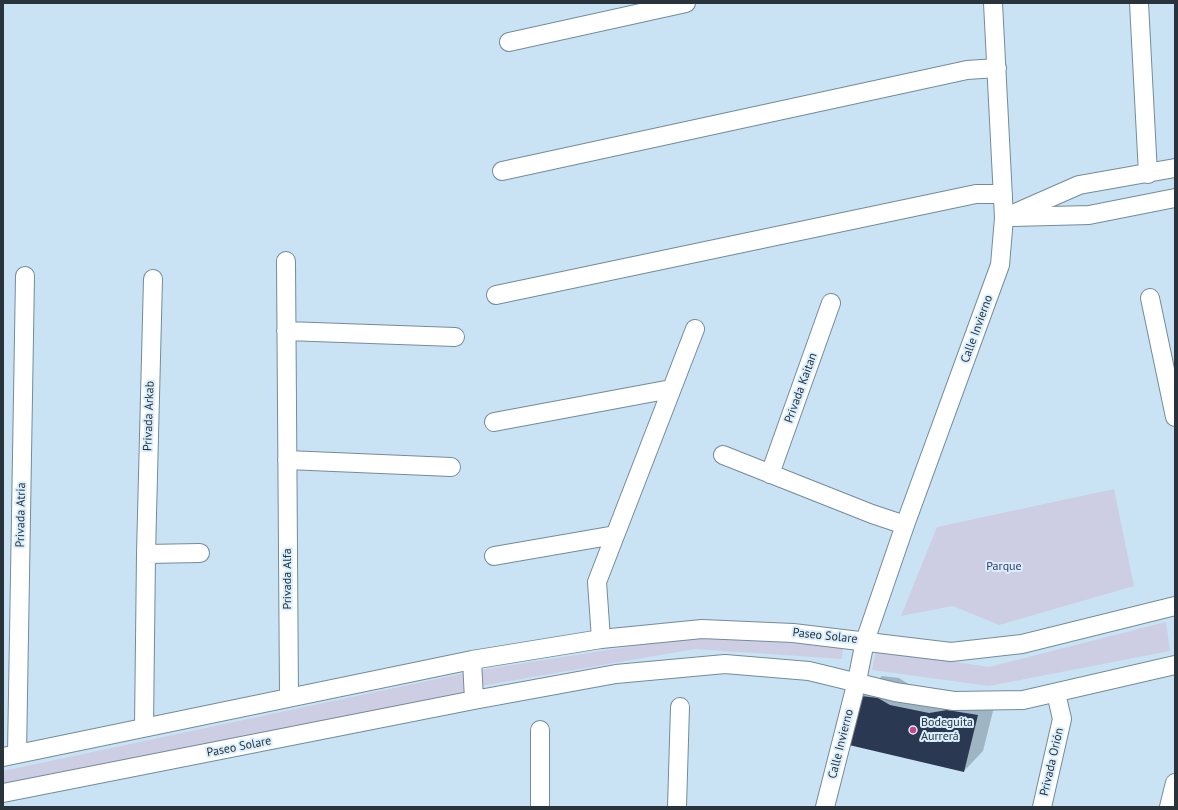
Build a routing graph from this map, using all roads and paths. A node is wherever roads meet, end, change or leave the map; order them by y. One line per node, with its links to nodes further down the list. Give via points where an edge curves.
1 (686, 3): 4 (street)
2 (993, 3): 5 (street, Calle Invierno)
3 (1139, 3): 8 (street)
4 (509, 42)
5 (997, 68): 7 (street, via 959,72); 9 (street, Calle Invierno)
6 (1175, 168): 8 (street)
7 (502, 171)
8 (1148, 174): 11 (street, via 1079,185)
9 (1003, 194): 11 (street, Calle Invierno); 15 (street, via 976,194)
10 (1175, 198): 11 (street, via 1088,215)
11 (1004, 218): 28 (street, Calle Invierno, via 1000,265)
12 (286, 261): 19 (street, Privada Alfa)
13 (25, 276): 45 (street, Privada Atria)
14 (153, 279): 31 (street, Privada Arkab)
15 (496, 295)
16 (1150, 298): 22 (street)
17 (831, 303): 27 (street, Privada Kaitan)
18 (695, 329): 21 (street)
19 (286, 331): 20 (street); 25 (street, Privada Alfa)
20 (455, 337)
21 (671, 389): 23 (street); 29 (street)
22 (1175, 417)
23 (494, 422)
24 (723, 455): 27 (street)
25 (287, 460): 26 (street); 40 (street, Privada Alfa)
26 (451, 467)
27 (770, 474): 28 (street)
28 (905, 525): 35 (street, Calle Invierno)
29 (615, 536): 32 (street); 34 (street, via 597,582)
30 (200, 552): 31 (street)
31 (146, 554): 43 (street, Privada Arkab)
32 (494, 556)
33 (1175, 606): 35 (street, Paseo Solare, via 1022,644 951,652)
34 (600, 639): 35 (street, Paseo Solare, via 702,628 793,633); 36 (street, Paseo Solare)
35 (866, 641): 38 (street, Calle Invierno)
36 (472, 660): 40 (street, Paseo Solare); 41 (street)
37 (1175, 665): 39 (street, Paseo Solare)
38 (857, 681): 39 (street, Paseo Solare, via 895,692 954,701 1023,700); 41 (street, Paseo Solare, via 809,671 725,664 616,674); 50 (street, Calle Invierno)
39 (1056, 693): 51 (street, Privada Orión, via 1062,719)
40 (289, 698): 43 (street, Paseo Solare)
41 (474, 700): 47 (street, Paseo Solare)
42 (680, 708): 49 (street)
43 (144, 728): 45 (street, Paseo Solare)
44 (540, 730): 48 (street)
45 (10, 755)
46 (1175, 783): 52 (street)
47 (3, 793)
48 (540, 807)
49 (677, 807)
50 (825, 807)
51 (1042, 807)
52 (1169, 807)

